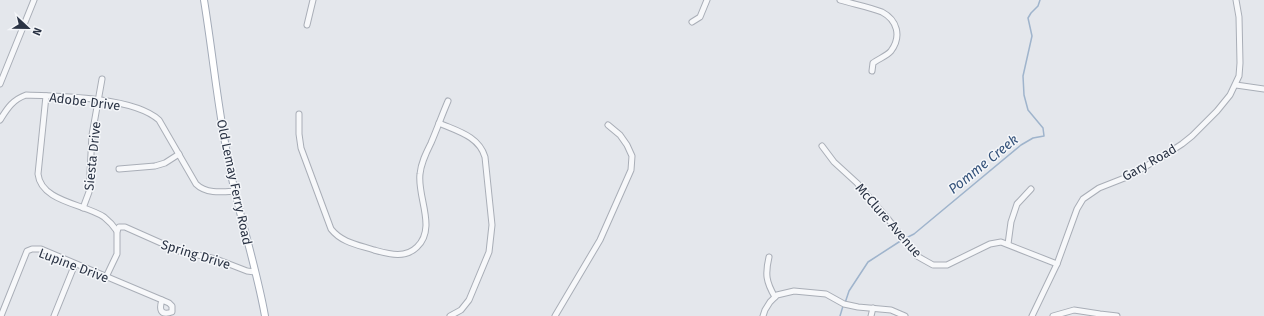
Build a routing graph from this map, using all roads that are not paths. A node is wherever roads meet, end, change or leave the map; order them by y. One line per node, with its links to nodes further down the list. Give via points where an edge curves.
1 (34, 0): 11 (street)
2 (204, 0): 25 (main road, Old Lemay Ferry Road, via 224,139)
3 (313, 0): 8 (street)
4 (707, 0): 7 (street, via 700,17)
5 (840, 0): 9 (street, via 881,12 892,20 897,31 890,52 873,63)
6 (1236, 0): 12 (street, Gary Road, via 1240,64)
7 (692, 22)
8 (307, 25)
9 (872, 71)
10 (102, 79): 15 (street, Siesta Drive)
11 (0, 84)
12 (1236, 85): 13 (street); 31 (street, Gary Road, via 1217,111 1182,144 1127,177 1099,188 1083,199)
13 (1264, 89)
14 (46, 96): 15 (street, Adobe Drive); 18 (street, Adobe Drive, via 26,95 18,98 11,103); 26 (street, via 38,179 54,196)
15 (99, 100): 22 (street, Adobe Drive, via 119,103 154,116 162,124); 26 (street, Siesta Drive, via 92,135 90,192)
16 (448, 101): 19 (street)
17 (299, 114): 19 (street, via 301,148 331,230 344,240 396,255 416,249 425,235 420,172)
18 (0, 120)
19 (439, 124): 40 (street, via 473,139 481,147 486,163 492,225 489,252 473,294 465,306)
20 (608, 125): 41 (street, via 627,145 632,156 631,170 600,240)
21 (822, 146): 28 (street, McClure Avenue, via 834,162 857,183 917,256 932,265 947,265 990,244)
22 (180, 154): 23 (street, via 160,165); 25 (street, Adobe Drive, via 199,187 220,192)
23 (118, 169)
24 (1031, 189): 28 (street, via 1017,204)
25 (235, 191): 32 (main road, Old Lemay Ferry Road)
26 (83, 208): 27 (street, via 103,216)
27 (117, 231): 32 (street, Spring Drive, via 119,227 124,227 179,251 216,259); 33 (street, via 117,254)
28 (1008, 244): 31 (street, McClure Avenue)
29 (769, 257): 34 (street, via 767,280)
30 (75, 264): 33 (street, Lupine Drive); 37 (street, Lupine Drive, via 41,249 27,251); 38 (street)
31 (1057, 264): 45 (street, Gary Road)
32 (255, 272): 39 (main road, Old Lemay Ferry Road)
33 (106, 277): 35 (street, Lupine Drive)
34 (776, 296): 36 (street, via 794,290 826,294 844,304); 42 (street)
35 (162, 300)
36 (873, 308): 43 (street); 44 (street, via 891,310)
37 (1, 316)
38 (54, 316)
39 (265, 316)
40 (450, 316)
41 (555, 316)
42 (763, 316)
43 (871, 316)
44 (905, 316)
45 (1032, 316)
46 (1053, 316): 47 (street, via 1074,310)
47 (1117, 316)

